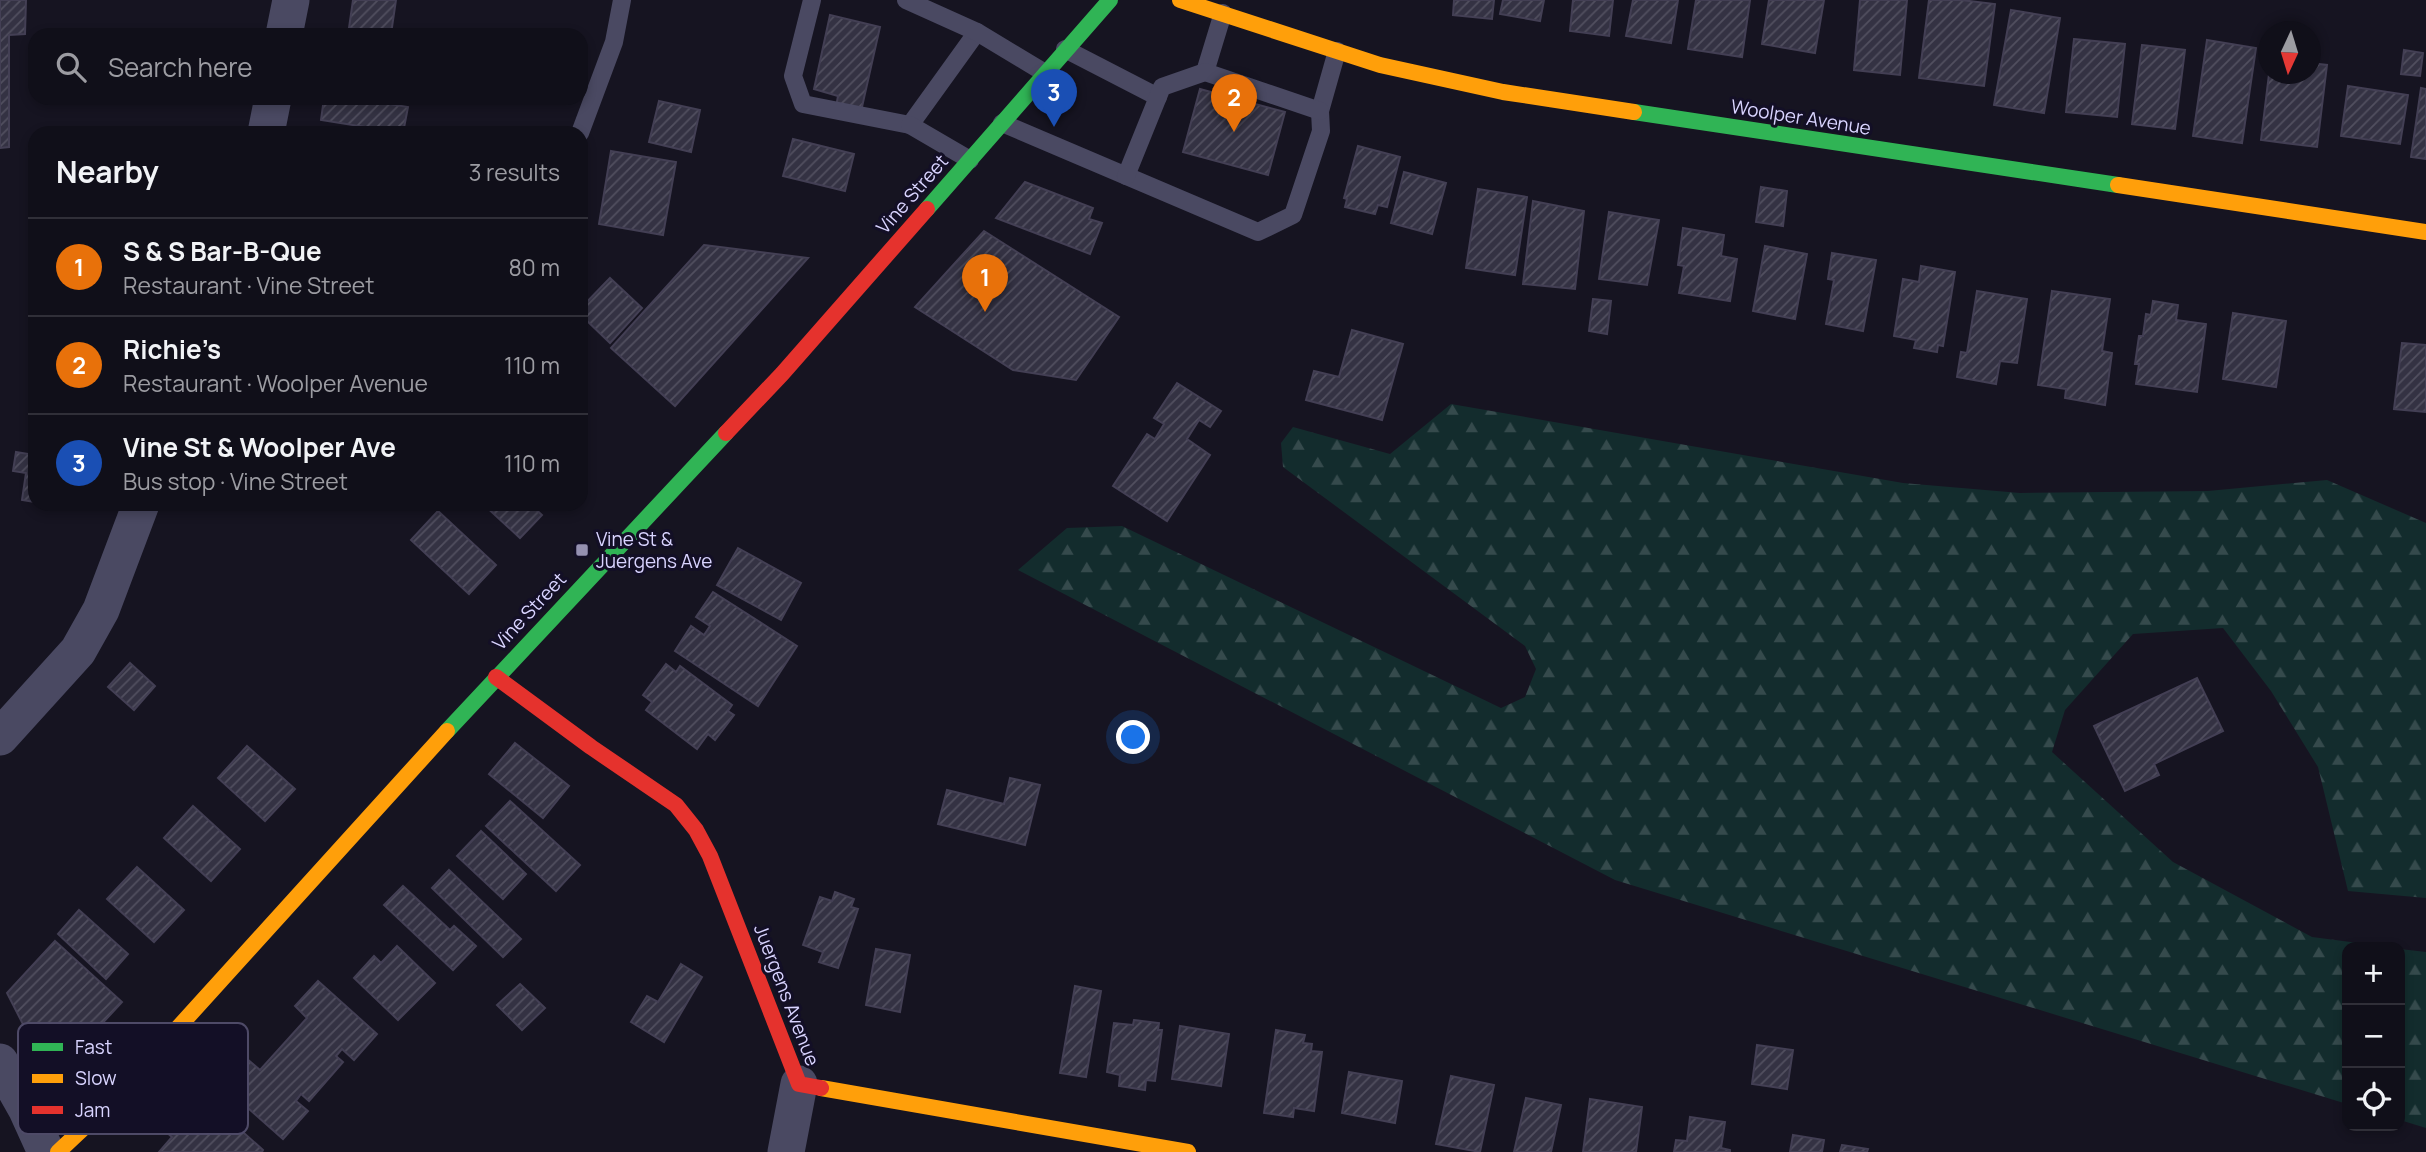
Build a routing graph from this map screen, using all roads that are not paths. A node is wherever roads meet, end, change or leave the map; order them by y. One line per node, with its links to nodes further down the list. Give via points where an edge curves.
1 (291, 0): 8 (street)
2 (622, 0): 20 (lane, via 614,42)
3 (812, 0): 18 (lane, via 793,76 803,104)
4 (906, 0): 9 (lane)
5 (1110, 0): 10 (street, Vine Street)
6 (1180, 0): 7 (street, Woolper Avenue)
7 (1223, 13): 11 (street, Woolper Avenue); 12 (lane)
8 (285, 28)
9 (977, 32): 13 (lane); 18 (lane)
10 (1065, 49): 13 (street, Vine Street); 14 (lane)
11 (1337, 51): 16 (lane); 23 (street, Woolper Avenue, via 1503,92)
12 (1205, 72): 14 (lane, via 1162,87); 16 (lane)
13 (1045, 73): 17 (street, Vine Street)
14 (1158, 97): 22 (lane)
15 (272, 105): 19 (street)
16 (1320, 111): 22 (lane, via 1321,131 1293,215 1258,232)
17 (1002, 123): 21 (street, Vine Street); 22 (lane)
18 (910, 125): 21 (lane)
19 (267, 126)
20 (583, 126)
21 (970, 160): 25 (street, Vine Street, via 782,374)
22 (1126, 176)
23 (2426, 232)
24 (138, 511): 26 (street, via 101,610 78,651)
25 (496, 677): 27 (street, Vine Street); 29 (street, Juergens Avenue, via 676,805 696,830)
26 (0, 737)
27 (183, 1023)
28 (0, 1062): 30 (street)
29 (799, 1084): 35 (street); 36 (street, Juergens Avenue)
30 (18, 1094)
31 (38, 1134): 33 (street)
32 (78, 1134): 34 (street, Vine Street)
33 (46, 1152)
34 (58, 1152)
35 (786, 1152)
36 (1188, 1152)

